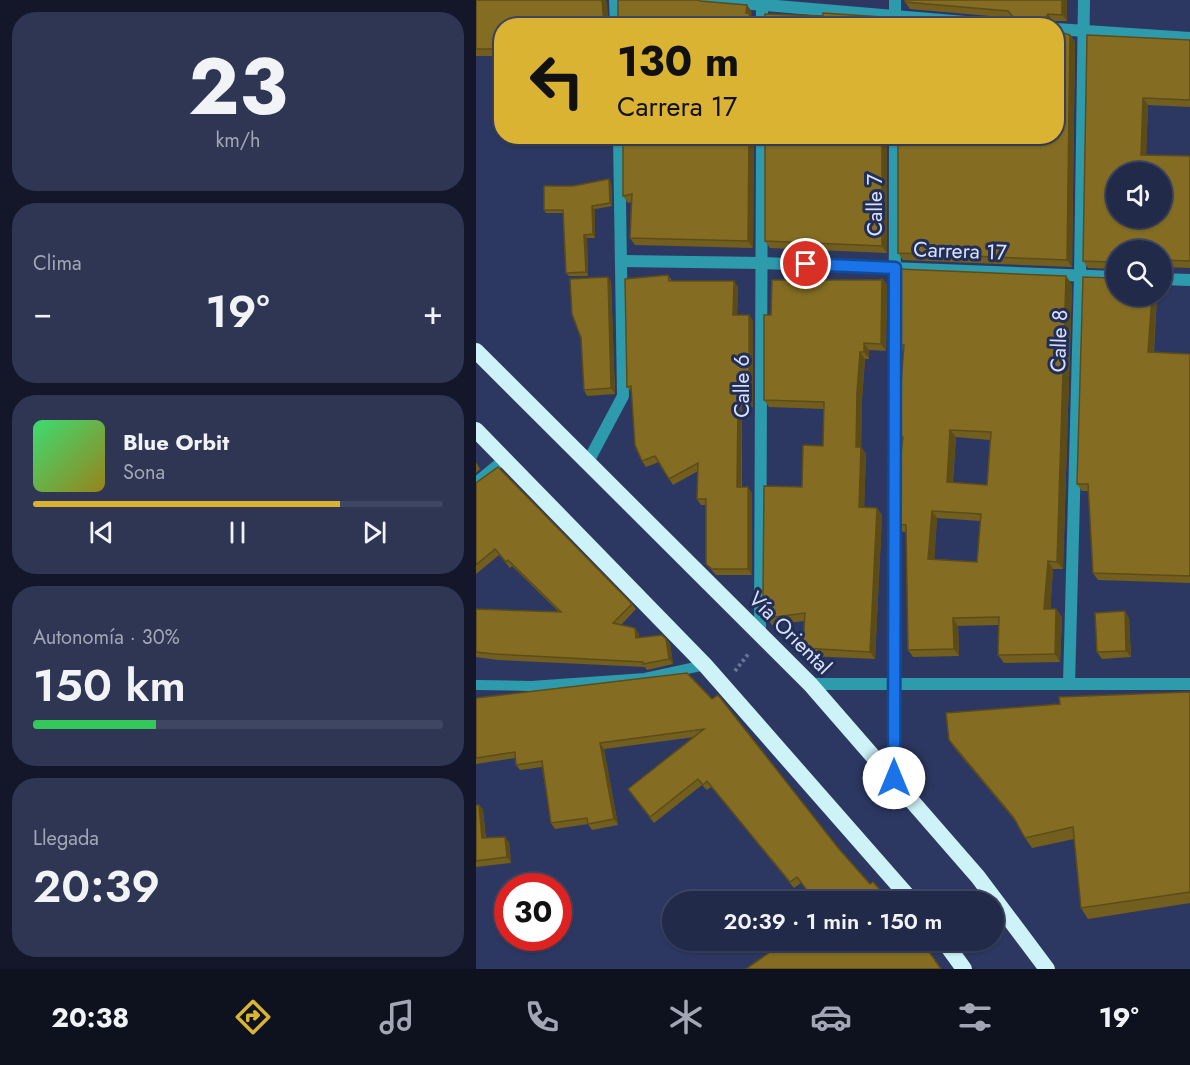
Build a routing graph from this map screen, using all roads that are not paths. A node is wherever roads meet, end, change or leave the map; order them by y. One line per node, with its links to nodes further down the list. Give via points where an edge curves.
1 (615, 0): 6 (street)
2 (706, 0): 5 (street)
3 (895, 0): 9 (street)
4 (1084, 0): 11 (street, Calle 8)
5 (762, 2): 7 (street); 8 (street)
6 (616, 18)
7 (762, 18)
8 (880, 18)
9 (895, 18)
10 (1064, 30): 11 (street)
11 (1084, 32): 12 (street); 19 (street, Calle 8)
12 (1190, 38)
13 (619, 144): 16 (street)
14 (762, 144): 17 (street, Calle 6)
15 (895, 144): 18 (street, Calle 7)
16 (622, 261): 17 (street, Carrera 17); 26 (street, via 623,396)
17 (762, 262): 18 (street, Carrera 17); 28 (street, Calle 6)
18 (895, 268): 19 (street, Carrera 17); 31 (street, Calle 7)
19 (1080, 276): 20 (street, Carrera 17); 32 (street, Calle 8)
20 (1106, 277)
21 (1172, 279): 22 (street)
22 (1190, 280)
23 (476, 351): 26 (highway, Vía Oriental)
24 (476, 430): 25 (highway)
25 (505, 458): 27 (lane); 29 (highway)
26 (589, 460): 28 (highway, Vía Oriental)
27 (476, 482)
28 (760, 636): 30 (highway, Vía Oriental)
29 (705, 665): 34 (lane, via 645,678 531,686); 36 (highway)
30 (810, 684): 31 (street); 35 (highway, Vía Oriental)
31 (894, 684): 32 (street); 35 (street, Calle 7)
32 (1069, 684): 33 (street)
33 (1190, 684)
34 (476, 685)
35 (894, 778): 39 (highway, Vía Oriental, via 978,877)
36 (903, 891)
37 (951, 951): 38 (highway)
38 (964, 969)
39 (1047, 969)

